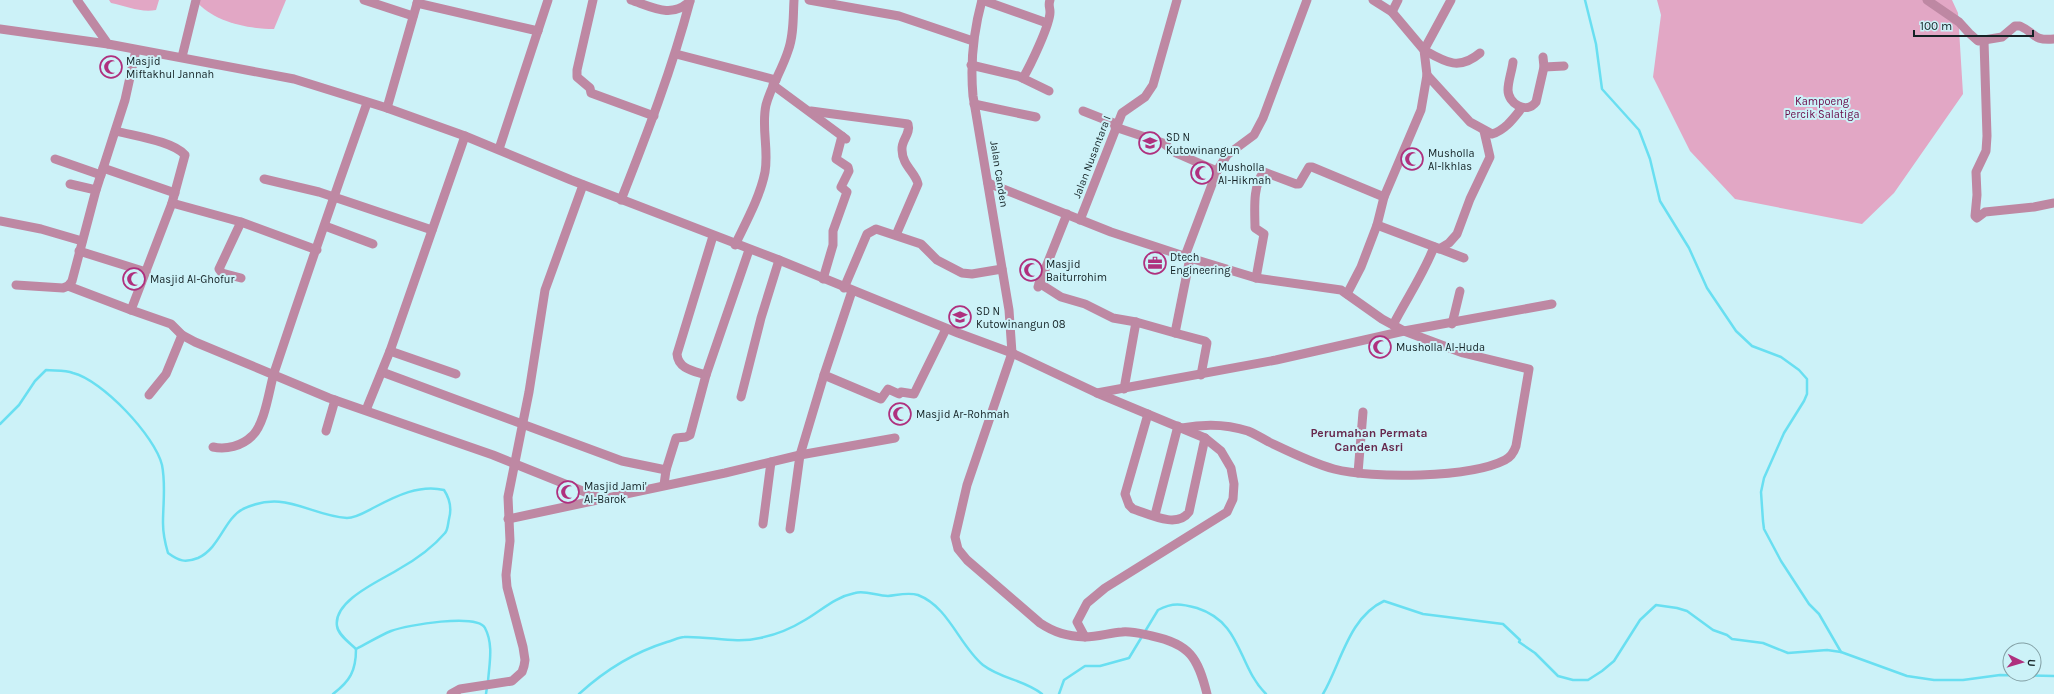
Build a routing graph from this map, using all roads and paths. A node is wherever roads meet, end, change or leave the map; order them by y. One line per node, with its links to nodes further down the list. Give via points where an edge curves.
1 (77, 0): 27 (street)
2 (196, 0): 33 (street)
3 (364, 0): 20 (street)
4 (548, 0): 23 (street)
5 (594, 0): 48 (street, via 577,70 578,77 590,88 591,93)
6 (631, 0): 18 (street, via 673,11 682,9)
7 (794, 0): 40 (street, via 791,40)
8 (809, 0): 25 (street, via 899,16)
9 (982, 0): 21 (street); 25 (street, Jalan Canden)
10 (1050, 0): 21 (street)
11 (1177, 0): 50 (street, Jalan Nusantara I, via 1149,92 1128,107)
12 (1307, 0): 56 (street, via 1258,130 1227,155)
13 (1374, 0): 19 (street)
14 (1398, 0): 19 (street)
15 (1451, 0): 29 (street)
16 (1927, 0): 26 (street, via 1959,22 1975,39)
17 (417, 1): 20 (street); 23 (street)
18 (690, 1): 31 (street)
19 (1392, 12): 29 (street)
20 (413, 16): 44 (street)
21 (1047, 23): 39 (street, via 1033,62)
22 (0, 30): 27 (street)
23 (538, 31): 54 (street)
24 (2054, 39): 26 (street, via 2039,39 2020,26 2015,26 2002,37)
25 (973, 40): 35 (street, Jalan Canden)
26 (1984, 41): 68 (street, via 1987,136 1986,151 1976,172 1975,216 1977,218 1985,212)
27 (108, 44): 28 (street)
28 (136, 50): 33 (street); 52 (street)
29 (1424, 50): 30 (street, via 1442,60 1457,63 1469,61); 38 (street)
30 (1480, 53)
31 (676, 54): 40 (street); 48 (street)
32 (1543, 57): 37 (street)
33 (182, 58): 42 (street, via 294,79)
34 (1513, 62): 45 (street, via 1508,91 1510,97)
35 (970, 65): 39 (street); 43 (street, Jalan Canden)
36 (1564, 66): 37 (street)
37 (1544, 67): 45 (street, via 1536,102 1529,108)
38 (1427, 75): 51 (street, via 1470,122); 65 (street, via 1421,110)
39 (1023, 78): 41 (street)
40 (774, 82): 46 (street); 79 (street, via 763,128 765,171 753,209)
41 (1049, 91)
42 (367, 103): 44 (street); 64 (street)
43 (974, 104): 49 (street); 59 (street, Jalan Canden)
44 (387, 108): 53 (street)
45 (1521, 108): 51 (street, via 1512,121 1498,132 1492,134)
46 (811, 111): 76 (street, via 908,124 910,129 901,150 904,161 918,184); 91 (street, via 844,138 836,160 848,167 849,171 841,187 847,192 833,231 834,245)
47 (1083, 111): 50 (street)
48 (654, 116): 66 (street)
49 (1036, 117)
50 (1116, 125): 56 (street, via 1163,143 1176,153); 71 (street, Jalan Nusantara I)
51 (1484, 131): 81 (street, via 1490,157 1457,234 1449,243)
52 (116, 132): 57 (street); 63 (street, via 180,149 185,155)
53 (465, 136): 54 (street); 75 (street)
54 (499, 149): 61 (street)
55 (55, 159): 57 (street)
56 (1217, 171): 84 (street)
57 (102, 172): 62 (street); 63 (street)
58 (264, 179): 64 (street)
59 (988, 183): 69 (street); 87 (street, Jalan Canden)
60 (70, 184): 62 (street)
61 (583, 185): 66 (street); 122 (street, via 545,290)
62 (96, 190): 80 (street)
63 (175, 193): 67 (street)
64 (334, 196): 74 (street); 75 (street)
65 (1384, 197): 73 (street); 90 (street, via 1312,167 1308,167 1299,184 1264,172 1259,178 1255,204 1255,228 1264,234)
66 (622, 200): 77 (street)
67 (172, 203): 72 (street); 88 (street)
68 (2054, 203)
69 (1067, 214): 71 (street); 99 (street, via 1038,286 1113,318)
70 (0, 220): 80 (street, via 41,229)
71 (1080, 220): 84 (street)
72 (241, 222): 82 (street); 89 (street, via 219,269)
73 (1377, 225): 81 (street); 96 (street, via 1361,267)
74 (325, 226): 78 (street); 82 (street)
75 (432, 230): 106 (street)
76 (896, 235): 87 (street, via 921,244 937,260 962,272 972,274); 94 (street, via 878,229 869,233)
77 (713, 236): 79 (street); 111 (street, via 678,354 681,365)
78 (373, 244)
79 (735, 245): 83 (street)
80 (80, 246): 88 (street); 93 (street, via 72,281)
81 (1437, 248): 85 (street); 101 (street)
82 (317, 250): 110 (street)
83 (749, 250): 86 (street); 111 (street)
84 (1187, 257): 90 (street); 104 (street)
85 (1464, 258)
86 (779, 260): 91 (street); 117 (street)
87 (1002, 268): 107 (street, Jalan Canden, via 1009,310)
88 (146, 272): 98 (street)
89 (241, 278)
90 (1256, 278): 96 (street, via 1341,290)
91 (823, 279): 94 (street)
92 (16, 285): 93 (street, via 62,288)
93 (68, 286): 98 (street)
94 (848, 290): 102 (street); 112 (street)
95 (1460, 291): 100 (street)
96 (1347, 294): 101 (street)
97 (1552, 304): 100 (street)
98 (131, 310): 105 (street, via 171,324)
99 (1136, 322): 104 (street); 114 (street)
100 (1452, 324): 103 (street)
101 (1393, 325): 103 (street)
102 (946, 329): 107 (street); 112 (street, via 915,394 899,394 888,389 881,399)
103 (1404, 331): 113 (street, via 1360,343); 132 (street, via 1463,353 1529,369 1516,446 1506,460 1449,473)
104 (1175, 333): 113 (street, via 1205,341 1207,344)
105 (182, 335): 110 (street); 116 (street, via 168,370)
106 (390, 351): 108 (street); 109 (street)
107 (1012, 353): 115 (street); 139 (street, via 967,485 955,532 955,543 967,560 1040,623 1066,636)
108 (382, 372): 119 (street); 122 (street, via 496,413)
109 (456, 374)
110 (274, 375): 118 (street); 127 (street, via 265,409 253,436 231,447)
111 (706, 375): 131 (street, via 690,434 676,438)
112 (824, 375): 128 (street)
113 (1201, 375): 114 (street)
114 (1124, 389): 115 (street)
115 (1098, 393): 121 (street)
116 (150, 395)
117 (741, 397)
118 (335, 400): 119 (street); 124 (street)
119 (366, 410): 130 (street)
120 (1363, 412): 132 (street)
121 (1148, 414): 123 (street); 135 (street, via 1126,494 1133,509)
122 (522, 425): 130 (street); 131 (street, via 622,461)
123 (1180, 427): 126 (street); 132 (street, via 1212,425 1248,431 1308,460 1334,469); 135 (street)
124 (326, 431)
125 (895, 438): 128 (street)
126 (1205, 438): 135 (street, via 1189,512 1181,520); 139 (street, via 1221,451 1231,468 1233,499 1227,512 1118,579 1087,603 1077,622)
127 (213, 447)
128 (800, 455): 129 (street); 138 (street)
129 (771, 462): 133 (street); 137 (street)
130 (515, 464): 134 (street); 136 (street, via 508,497)
131 (666, 470): 133 (street)
132 (1358, 473)
133 (664, 485): 134 (street)
134 (600, 498): 136 (street)
135 (1155, 515)
136 (508, 519): 140 (street, via 510,541 506,587 526,660 522,672 512,681 460,689)
137 (763, 524)
138 (790, 529)
139 (1085, 637): 141 (street, via 1124,632 1180,644 1190,654 1202,677)
140 (451, 694)
141 (1207, 694)

